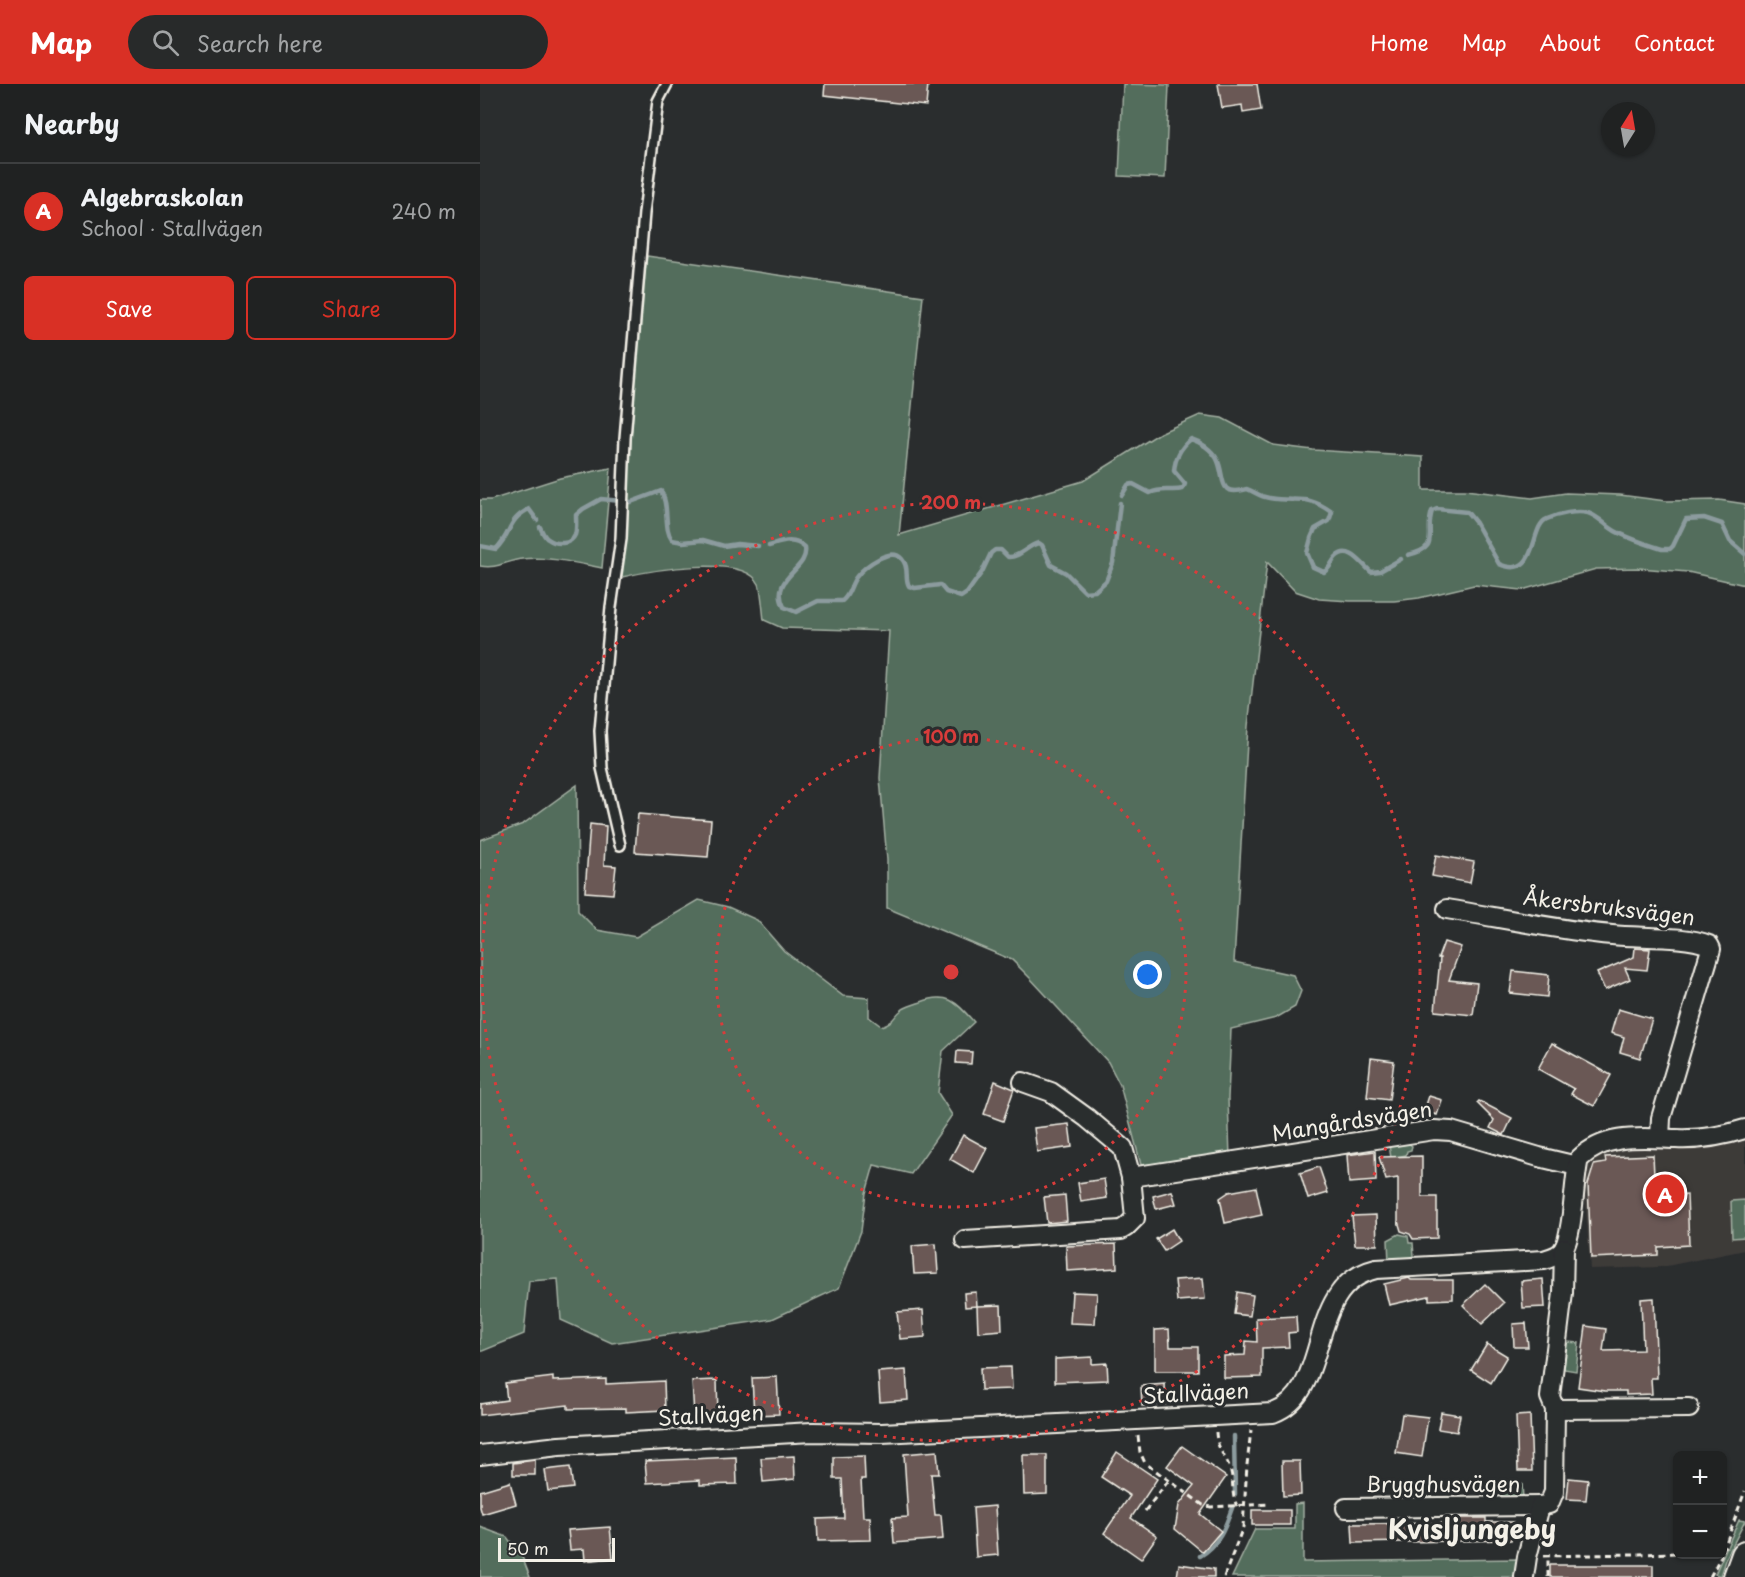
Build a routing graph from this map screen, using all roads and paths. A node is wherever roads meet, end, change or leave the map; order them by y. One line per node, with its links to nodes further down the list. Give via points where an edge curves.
1 (667, 84): 2 (lane, via 658,101 644,213 627,408 622,520 603,687 600,753)
2 (620, 845)
3 (1447, 909): 6 (street, Åkersbruksvägen, via 1566,930 1709,945 1661,1118)
4 (1023, 1082): 8 (street, via 1052,1092 1123,1148)
5 (1745, 1129): 6 (street, via 1729,1135)
6 (1660, 1138): 7 (street, via 1609,1141 1586,1153)
7 (1577, 1166): 8 (street, Mangårdsvägen, via 1443,1130); 10 (street)
8 (1131, 1177): 9 (street, via 1135,1218 1121,1230)
9 (964, 1240)
10 (1564, 1248): 12 (street, Brygghusvägen, via 1563,1293 1550,1397); 13 (street, Stallvägen, via 1544,1260 1420,1265 1363,1272 1346,1283 1332,1304 1298,1395 1283,1409)
11 (1689, 1408): 12 (street)
12 (1555, 1409): 22 (street, Brygghusvägen, via 1554,1492 1549,1504)
13 (1255, 1414): 14 (street, Stallvägen); 21 (path)
14 (1215, 1415): 15 (street, Stallvägen); 20 (path, via 1218,1446 1231,1473)
15 (1136, 1420): 16 (street, Stallvägen, via 559,1446); 17 (path, via 1141,1457)
16 (480, 1455)
17 (1169, 1480): 20 (path, via 1203,1505); 24 (path)
18 (1745, 1491): 25 (path)
19 (1269, 1504): 21 (path)
20 (1236, 1506): 21 (path)
21 (1244, 1506): 31 (path, via 1243,1527)
22 (1540, 1506): 23 (street, Brygghusvägen); 29 (street, Brygghusvägen)
23 (1346, 1508)
24 (1145, 1511)
25 (1727, 1540)
26 (1673, 1553): 28 (path)
27 (1745, 1555): 35 (street)
28 (1548, 1556): 29 (path); 33 (path)
29 (1527, 1557): 32 (street, Brygghusvägen)
30 (1719, 1559): 34 (path)
31 (1224, 1577)
32 (1524, 1577)
33 (1548, 1577)
34 (1710, 1577)
35 (1737, 1577)

